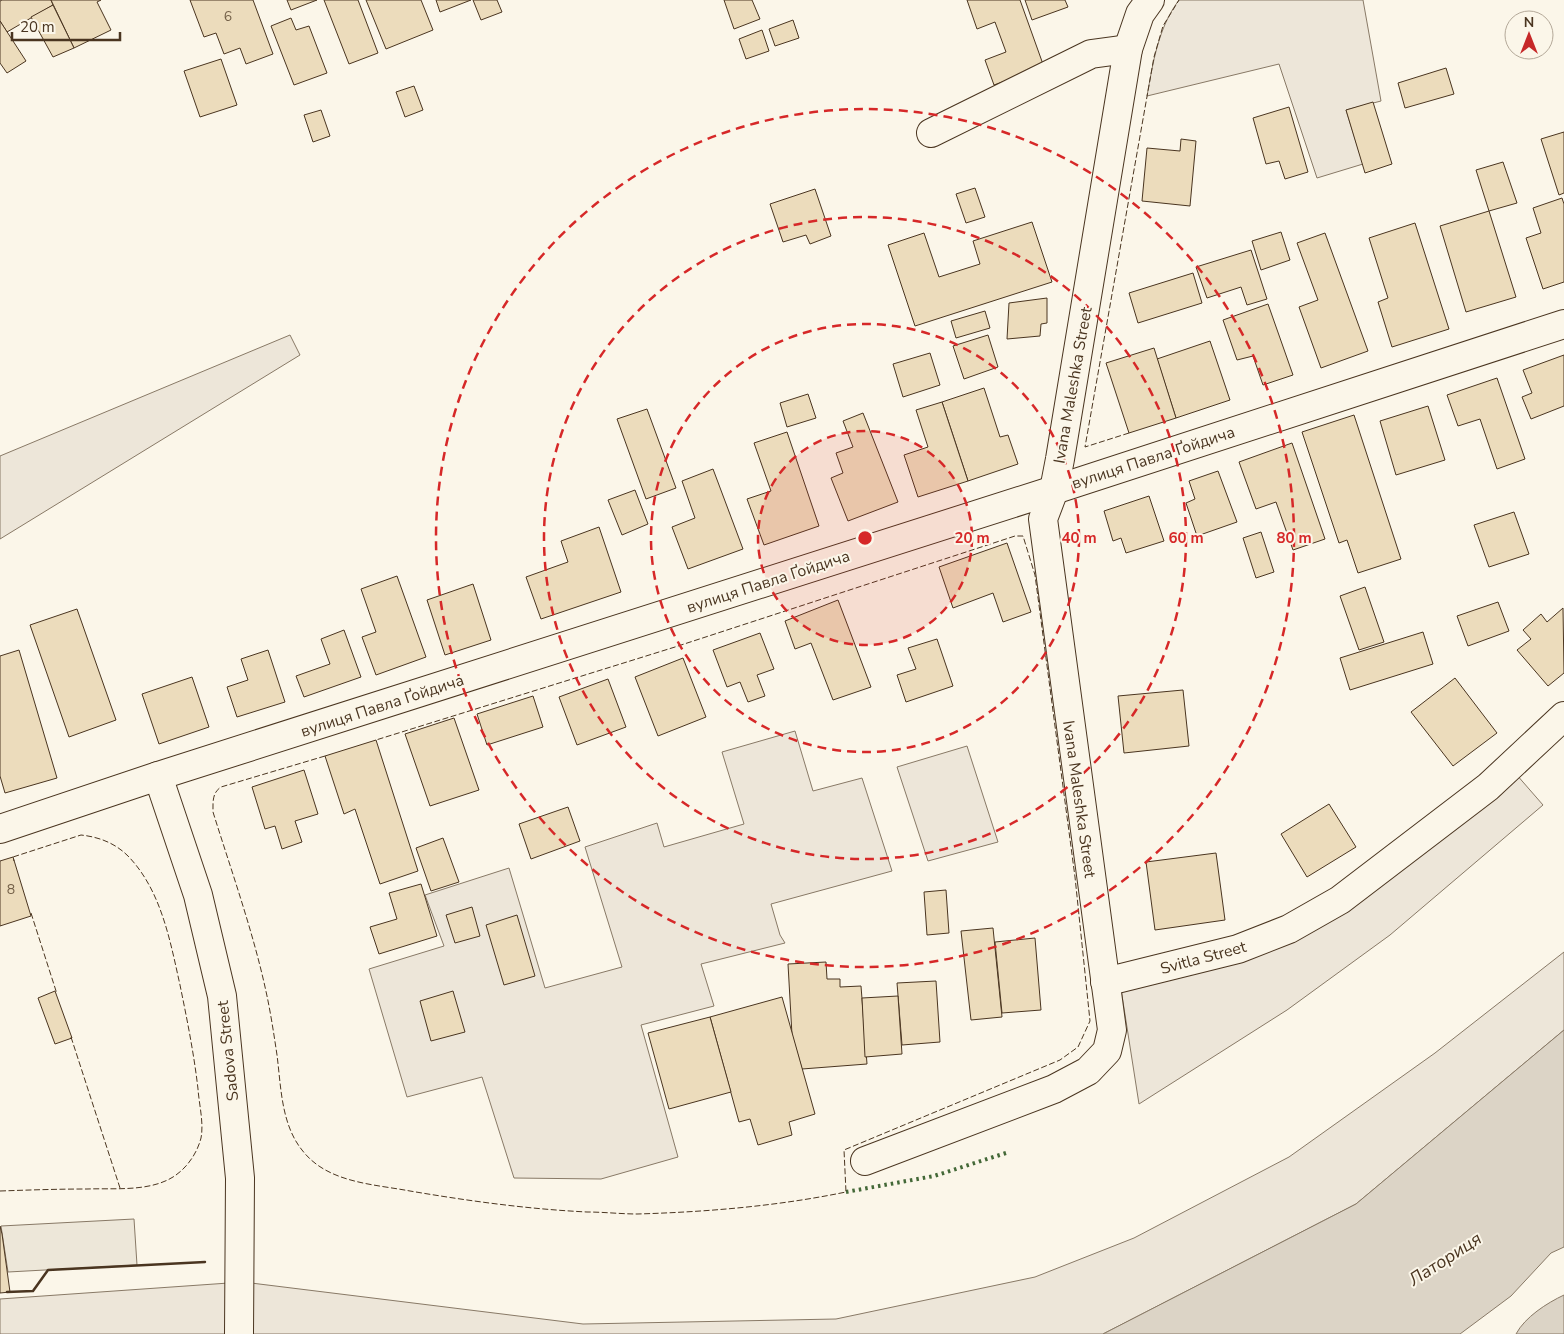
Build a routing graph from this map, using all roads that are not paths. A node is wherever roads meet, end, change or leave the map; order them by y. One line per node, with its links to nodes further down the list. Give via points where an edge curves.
1 (1150, 0): 2 (street, Ivana Maleshka Street, via 1140,14)
2 (1128, 49): 3 (street, via 1091,54); 5 (street, Ivana Maleshka Street)
3 (931, 133)
4 (1564, 324): 5 (street, вулиця Павла Ґойдича)
5 (1054, 490): 7 (street, вулиця Павла Ґойдича); 9 (street, Ivana Maleshka Street, via 1042,519)
6 (1564, 716): 9 (street, Svitla Street, via 1488,787 1340,900 1289,929 1238,950)
7 (158, 776): 8 (street, вулиця Павла Ґойдича); 11 (street, Sadova Street, via 198,895 222,996 240,1178)
8 (0, 829)
9 (1105, 982): 10 (street, via 1112,1030 1107,1051 1088,1071 1054,1089)
10 (865, 1161)
11 (240, 1334)

